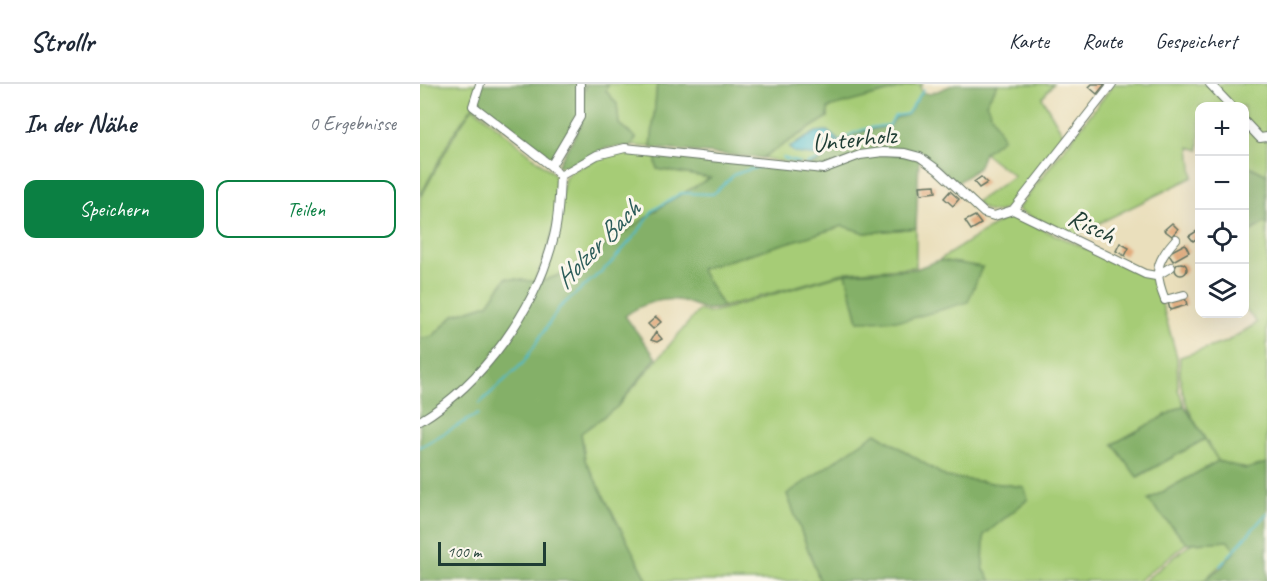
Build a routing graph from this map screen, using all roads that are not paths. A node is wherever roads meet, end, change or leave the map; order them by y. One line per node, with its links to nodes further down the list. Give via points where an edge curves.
1 (480, 84): 8 (street, via 473,106)
2 (580, 84): 8 (street, via 580,117)
3 (1112, 84): 10 (street)
4 (1210, 84): 5 (street)
5 (1227, 102)
6 (1249, 126): 7 (street, via 1260,138)
7 (1267, 137)
8 (551, 166): 9 (street)
9 (560, 177): 10 (street, Unterholz, via 597,155 625,148 823,169 860,155 905,153 920,157 938,170 984,213 994,216); 15 (street, via 555,234 531,301 461,393)
10 (1013, 210): 13 (street, Risch, via 1115,261)
11 (1176, 239): 13 (street, via 1163,255)
12 (1171, 267): 13 (street)
13 (1156, 276): 14 (street, via 1165,300)
14 (1184, 295)
15 (420, 421)

